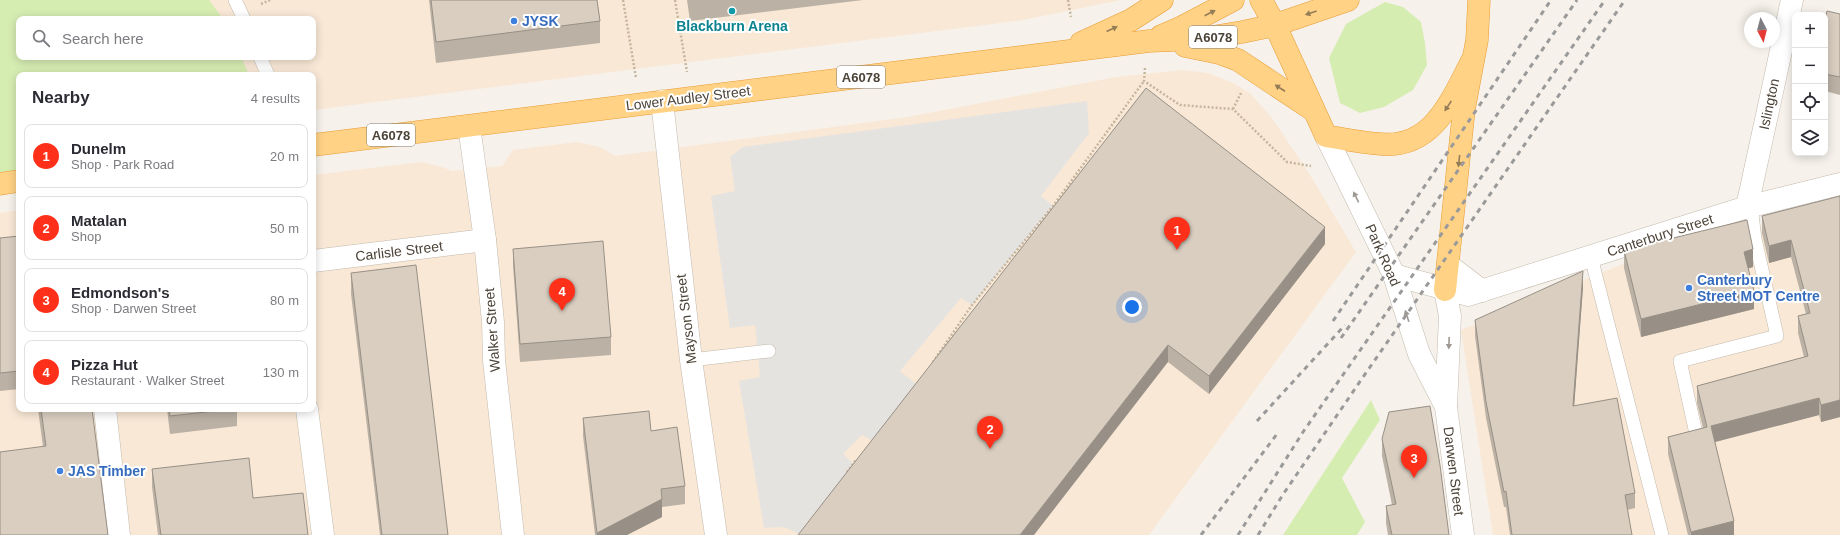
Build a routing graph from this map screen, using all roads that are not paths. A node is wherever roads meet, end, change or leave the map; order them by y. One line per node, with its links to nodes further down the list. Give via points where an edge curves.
1 (235, 0): 9 (lane)
2 (1162, 0): 13 (highway, Lower Audley Street / A6078, one-way to 2, via 1131,20)
3 (1232, 0): 11 (highway, one-way to 3, via 1182,27)
4 (1261, 0): 10 (highway, Park Road)
5 (1348, 0): 10 (highway, A6078, one-way to 10)
6 (1469, 0): 12 (highway)
7 (1479, 0): 12 (highway)
8 (1792, 0): 24 (street, Islington)
9 (243, 16)
10 (1275, 25): 11 (highway, Lower Audley Street / A6078, via 1200,39); 17 (highway, Park Road)
11 (1149, 41): 13 (highway, Lower Audley Street / A6078); 17 (highway, one-way to 11, via 1238,60 1192,47)
12 (1475, 49): 19 (highway, one-way to 19, via 1449,104 1426,133 1414,139 1382,145); 28 (highway, one-way to 28, via 1464,108)
13 (1064, 52): 16 (highway, Lower Audley Street / A6078)
14 (261, 60): 15 (lane)
15 (267, 72)
16 (651, 103): 18 (highway, Lower Audley Street / A6078); 33 (street, Mayson Street)
17 (1313, 110): 19 (highway, Park Road)
18 (469, 126): 20 (highway, Lower Audley Street / A6078); 25 (street, Walker Street)
19 (1326, 136): 29 (street, Park Road, one-way to 19)
20 (316, 145)
21 (16, 181): 22 (highway)
22 (0, 184)
23 (1840, 184): 24 (street, Canterbury Street)
24 (1749, 207): 26 (street, Canterbury Street); 37 (lane, via 1777,336 1680,361)
25 (485, 240): 27 (street, Carlisle Street); 40 (street, Walker Street, via 494,360)
26 (1591, 257): 31 (street, Canterbury Street); 43 (lane)
27 (316, 261)
28 (1448, 264): 30 (highway); 31 (street)
29 (1394, 275): 30 (street, Canterbury Street); 34 (street, Park Road, one-way to 29, via 1419,354)
30 (1445, 290): 31 (street, Canterbury Street, via 1468,295); 34 (street, one-way to 34, via 1450,316)
31 (1482, 291)
32 (768, 351): 33 (lane)
33 (691, 360): 41 (street, Mayson Street)
34 (1446, 407): 42 (street, Darwen Street)
35 (105, 412): 38 (street)
36 (307, 412): 39 (street)
37 (1696, 429)
38 (119, 535)
39 (323, 535)
40 (513, 535)
41 (716, 535)
42 (1462, 535)
43 (1662, 535)

